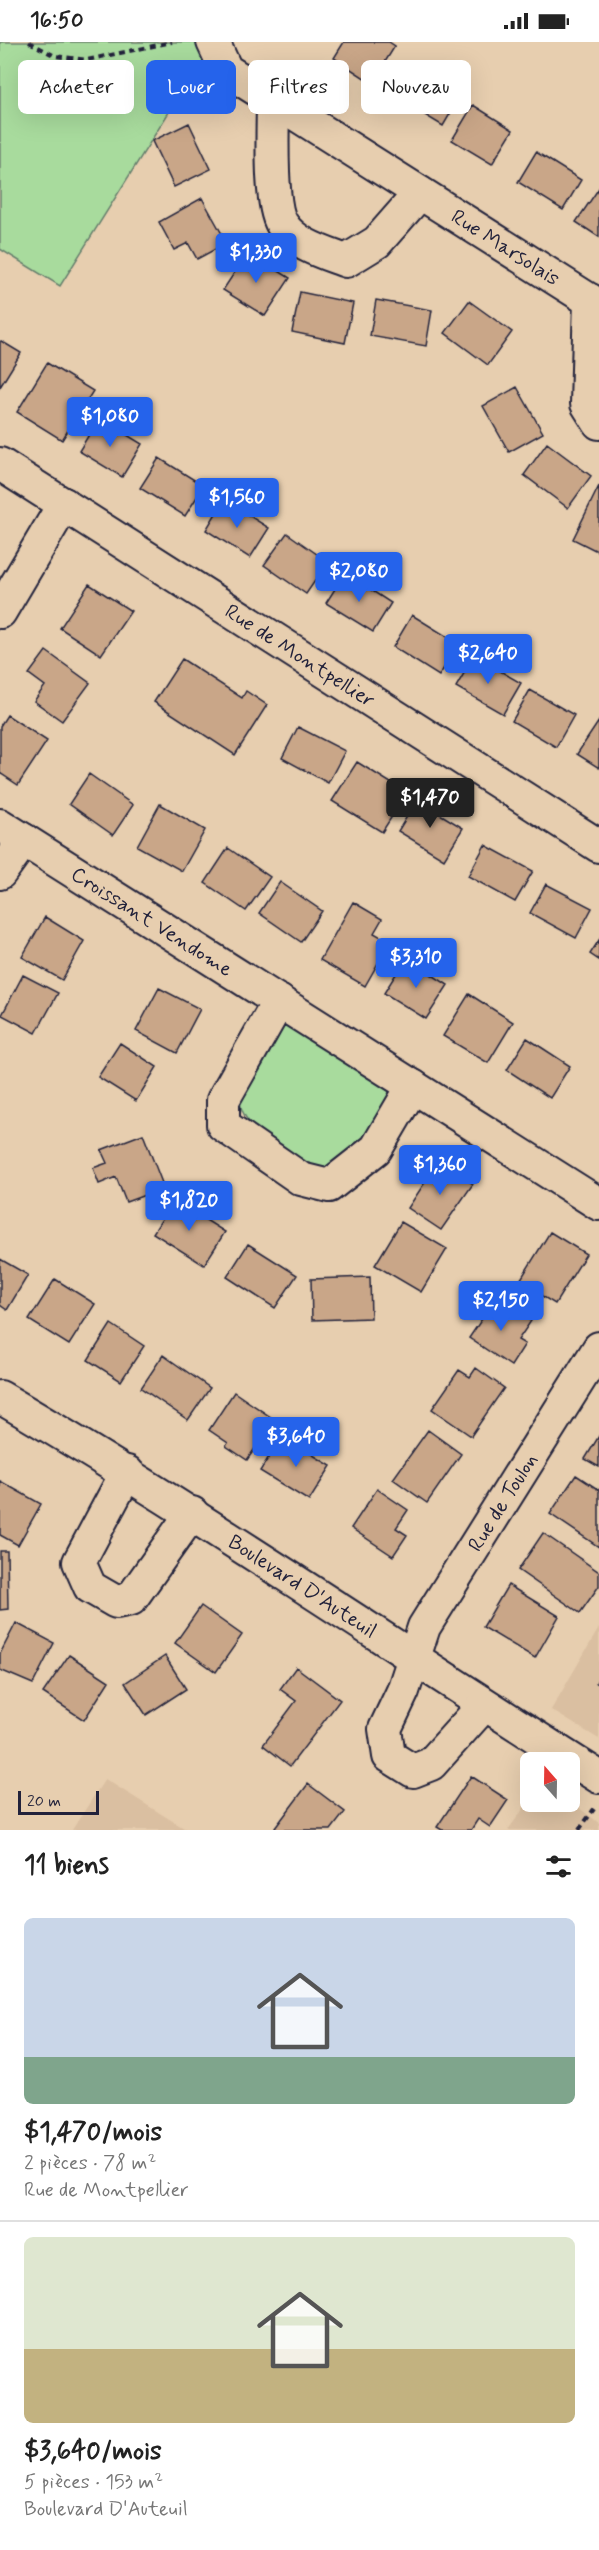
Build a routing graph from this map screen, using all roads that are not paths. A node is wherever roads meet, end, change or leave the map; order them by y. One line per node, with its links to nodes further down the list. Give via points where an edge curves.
1 (213, 42): 2 (street, Rue Marsolais, via 226,70)
2 (248, 84)
3 (273, 114): 5 (street, via 274,189 282,224 301,243 346,261 378,242)
4 (296, 114): 5 (street, Rue Marsolais)
5 (420, 193): 6 (street, Rue Marsolais)
6 (594, 303): 7 (street, Rue Marsolais, via 586,404)
7 (599, 423)
8 (0, 464): 9 (street, Rue de Montpellier)
9 (64, 504): 10 (street); 12 (street, Rue de Montpellier)
10 (0, 612)
11 (12, 832): 13 (street, Croissant Vendome); 14 (street, Croissant Vendome)
12 (599, 846)
13 (0, 873)
14 (279, 1001): 15 (street, Croissant Vendome); 15 (street, via 223,1100 223,1125 301,1179 329,1186 376,1149)
15 (413, 1086): 16 (street, Croissant Vendome)
16 (599, 1204)
17 (599, 1348): 21 (street, Rue de Toulon, via 424,1627)
18 (0, 1398): 19 (street, Boulevard D'Auteuil)
19 (127, 1472): 20 (street, Boulevard D'Auteuil); 20 (street, via 79,1562 90,1587 116,1602 131,1599)
20 (192, 1513): 21 (street, Boulevard D'Auteuil)
21 (412, 1659): 22 (street, Boulevard D'Auteuil); 22 (street, via 403,1691 384,1729 389,1755 413,1771 431,1764)
22 (484, 1705): 23 (street, Boulevard D'Auteuil)
23 (599, 1777)

